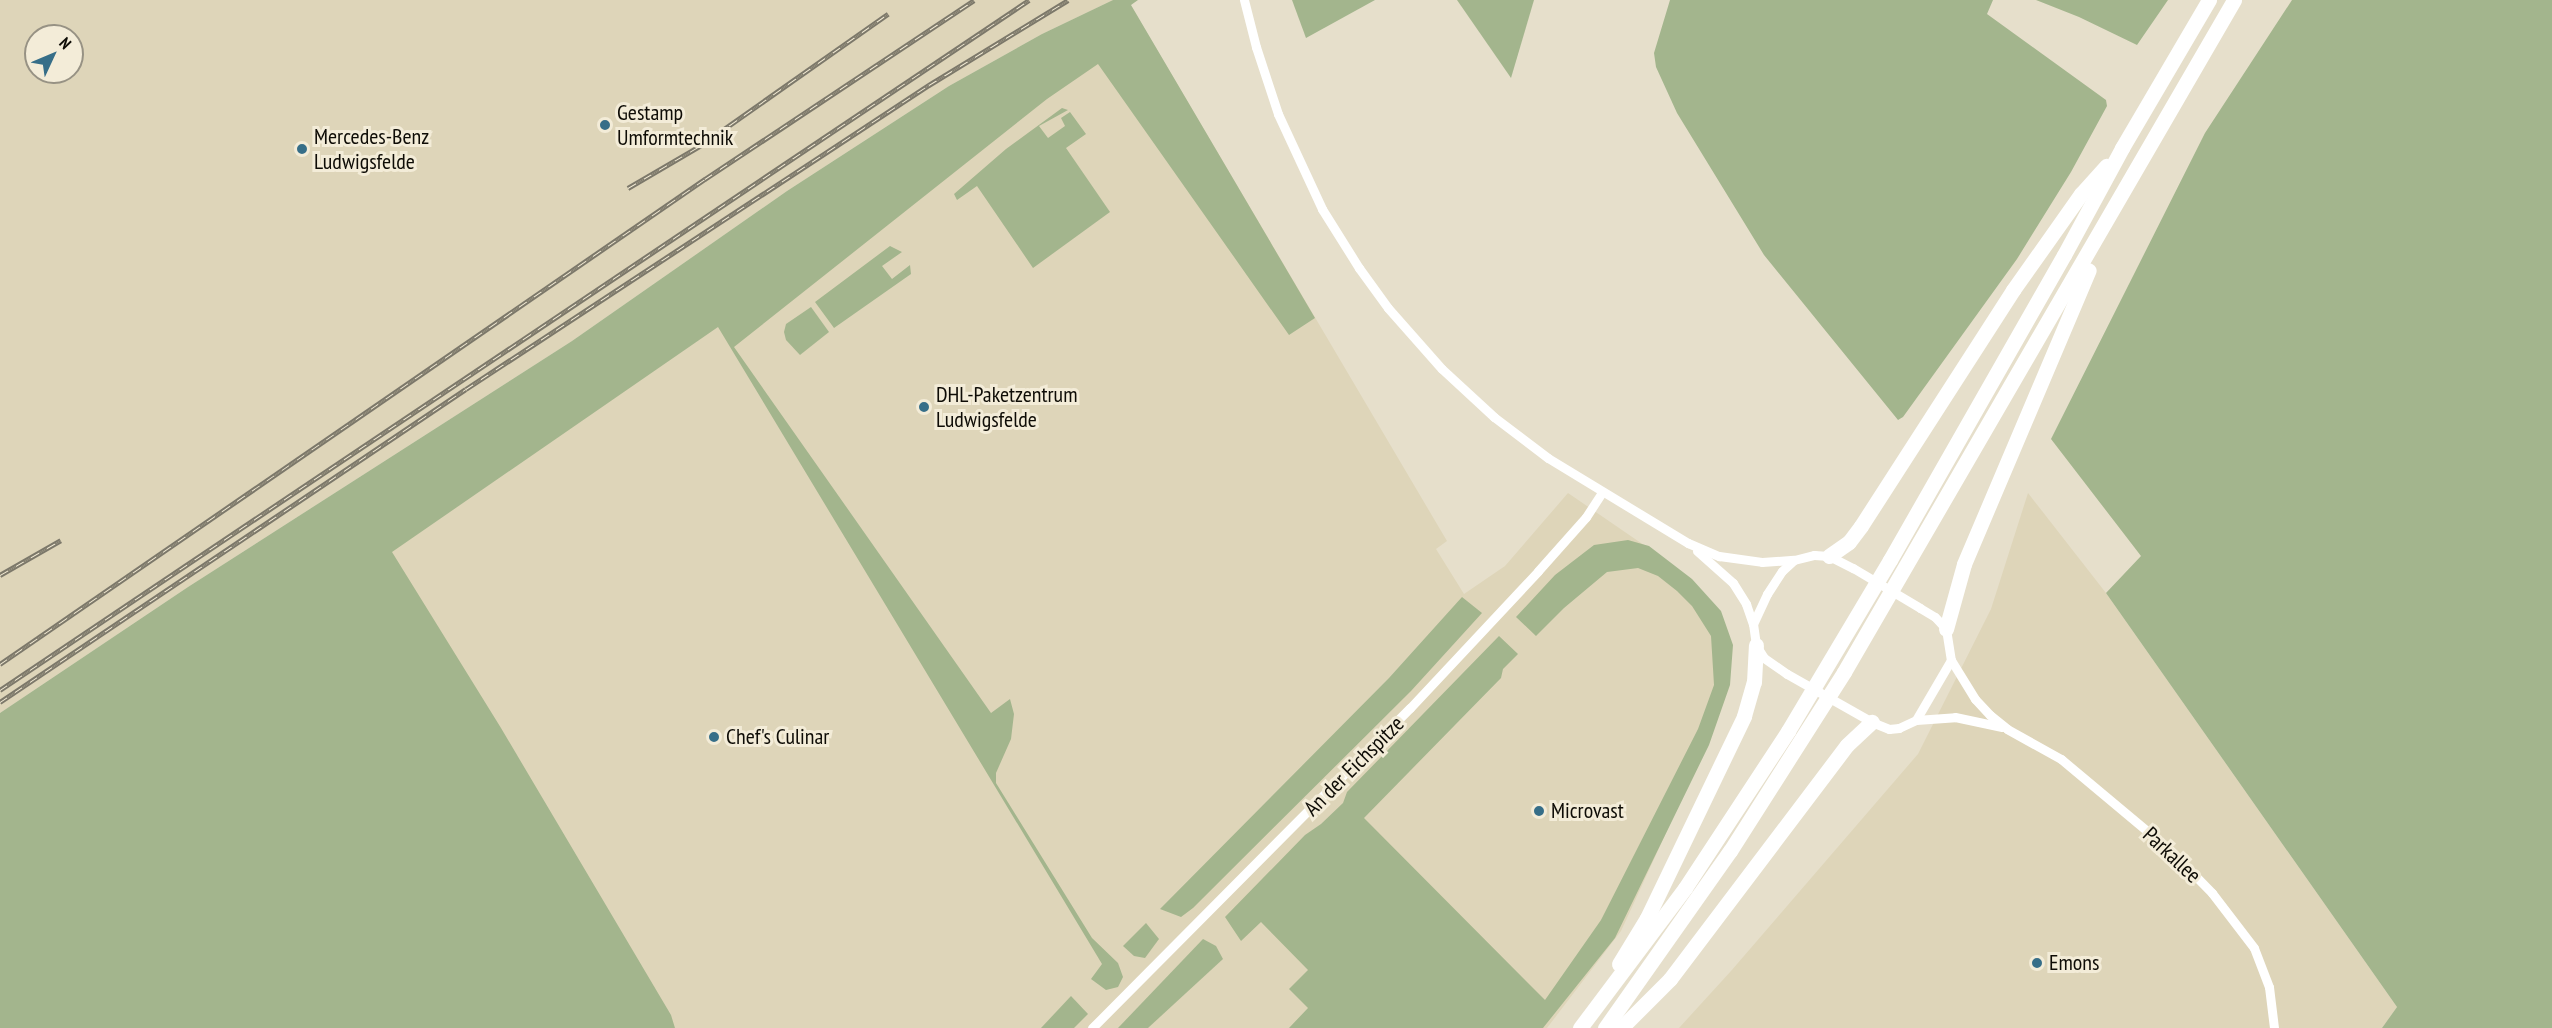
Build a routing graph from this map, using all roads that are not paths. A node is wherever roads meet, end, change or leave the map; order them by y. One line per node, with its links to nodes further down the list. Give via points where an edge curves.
1 (1244, 0): 6 (street, via 1265,79 1290,143 1322,209 1359,268 1414,339 1468,394 1520,439)
2 (2209, 0): 4 (highway)
3 (2234, 0): 5 (highway)
4 (2122, 148): 8 (highway, via 2081,194 2013,290 1862,526 1849,542); 18 (highway, via 1948,459 1788,731 1685,888)
5 (2123, 192): 11 (highway, via 1964,564); 19 (highway, via 1803,738 1730,851)
6 (1602, 492): 7 (street); 17 (street, An der Eichspitze, via 1586,517 1410,708)
7 (1688, 543): 9 (street, via 1719,556 1762,562); 10 (street, via 1733,583)
8 (1829, 556): 9 (street); 11 (street, via 1935,617)
9 (1794, 560): 10 (street, via 1782,571)
10 (1753, 624): 12 (street)
11 (1946, 629): 13 (street)
12 (1756, 645): 15 (street, via 1764,658 1786,674); 18 (highway, via 1754,682 1744,716 1647,918)
13 (1951, 660): 14 (street); 16 (street, via 1975,699)
14 (1916, 720): 15 (street, via 1889,729); 16 (street, via 1955,717)
15 (1872, 722): 20 (highway, via 1847,745 1670,979)
16 (2007, 729): 21 (street, Parkallee, via 2061,759 2171,851 2212,893 2254,948 2269,987)
17 (1092, 1028)
18 (1580, 1028)
19 (1605, 1028)
20 (1621, 1028)
21 (2274, 1028)

